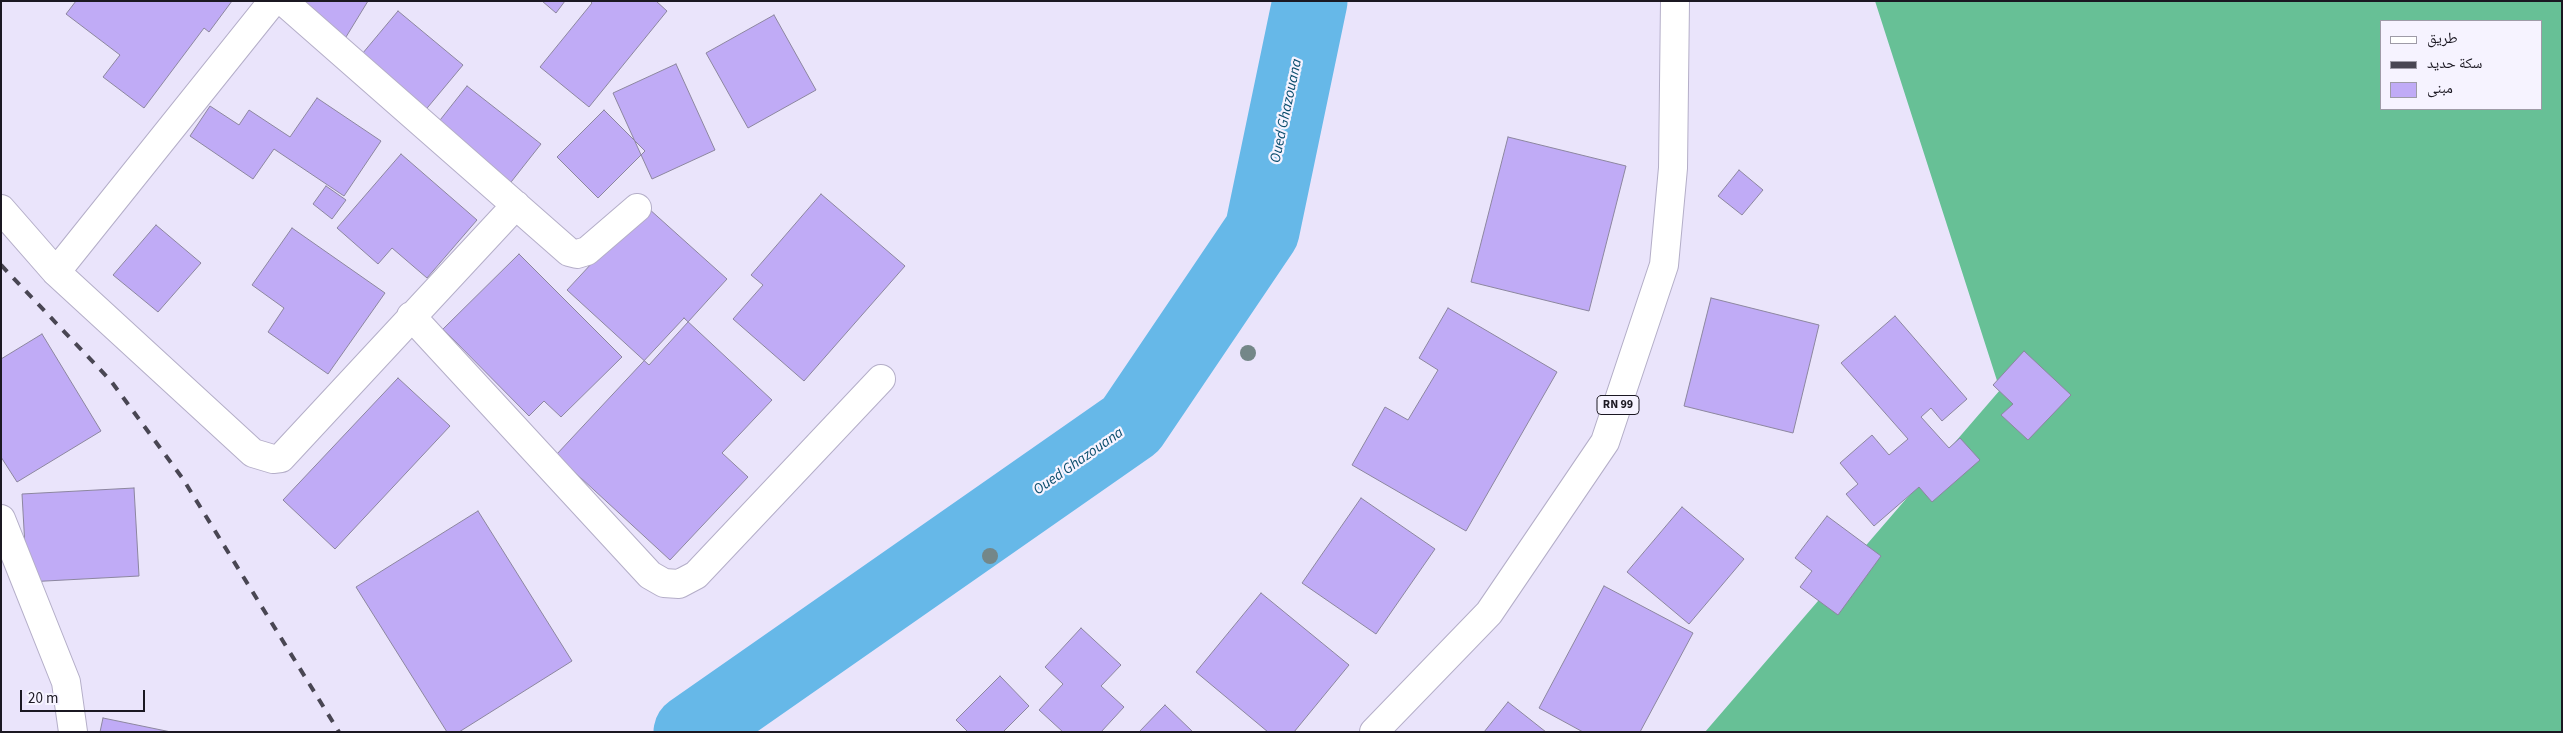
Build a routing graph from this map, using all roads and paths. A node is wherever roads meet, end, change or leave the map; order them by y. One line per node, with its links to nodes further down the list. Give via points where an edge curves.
1 (273, 1): 7 (street)
2 (283, 1): 4 (street)
3 (1675, 1): 12 (street, RN 99, via 1673,168 1664,265 1605,442 1489,613)
4 (516, 206): 5 (street, via 569,252 577,254 587,251); 8 (street)
5 (637, 208)
6 (1, 209): 7 (street)
7 (56, 272): 8 (street, via 253,453 272,459 281,458)
8 (411, 316): 9 (street, via 650,575 664,583 679,584 696,575)
9 (882, 379)
10 (1, 519): 11 (street, via 66,682)
11 (74, 732)
12 (1374, 732)

